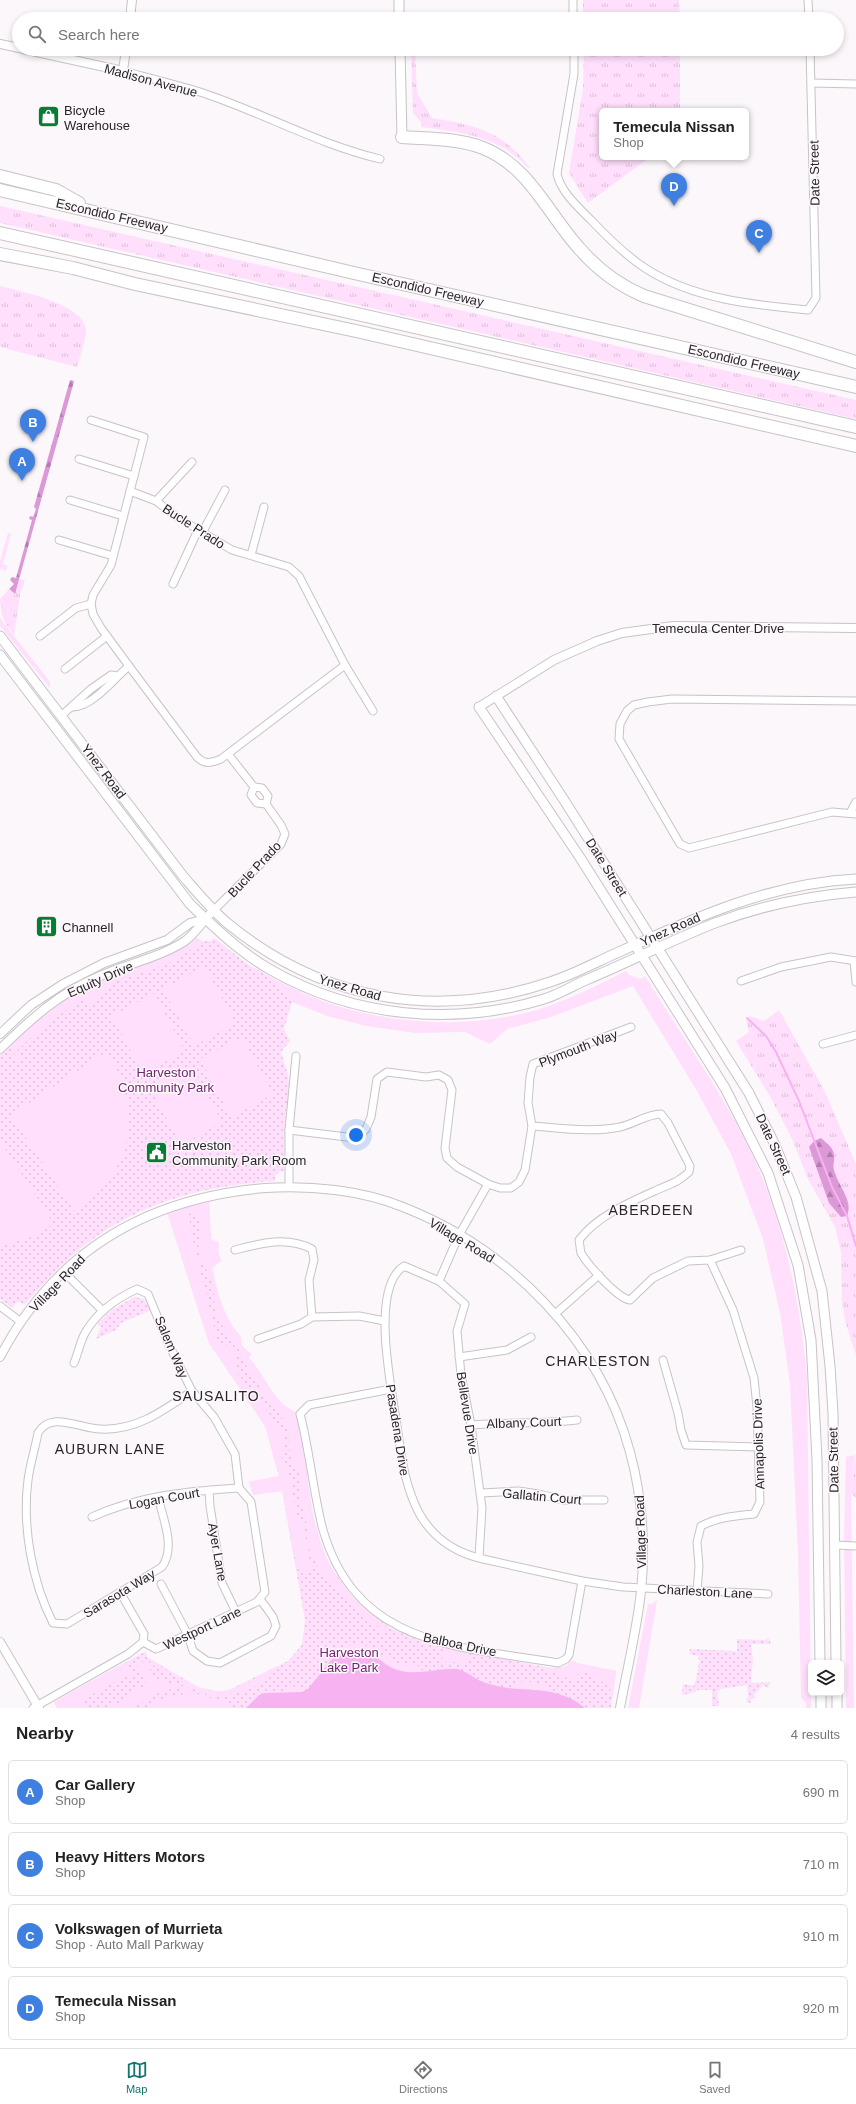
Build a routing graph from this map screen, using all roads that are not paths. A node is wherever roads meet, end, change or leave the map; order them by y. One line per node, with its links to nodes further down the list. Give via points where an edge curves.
1 (132, 0): 5 (street)
2 (399, 0): 6 (main road)
3 (573, 0): 7 (street)
4 (808, 0): 8 (street)
5 (131, 12)
6 (399, 12)
7 (573, 12)
8 (809, 12)
9 (0, 44): 10 (street)
10 (12, 47)
11 (55, 56): 16 (street, Madison Avenue)
12 (125, 56): 16 (street)
13 (400, 56): 19 (main road)
14 (574, 56): 17 (street, Date Street, via 574,74 557,174 564,190 600,230 645,269 692,291 753,305 808,310 816,298)
15 (810, 56): 17 (street, Date Street)
16 (123, 71): 20 (street, Madison Avenue, via 203,94 319,141)
17 (812, 83): 18 (street)
18 (856, 84)
19 (402, 137): 26 (highway, via 458,142 483,148 500,157 515,168 531,186 594,264 629,290)
20 (380, 159)
21 (0, 176): 23 (highway, via 56,190)
22 (0, 190): 23 (highway, Escondido Freeway)
23 (90, 210): 27 (highway, Escondido Freeway)
24 (0, 233): 29 (highway)
25 (0, 254): 30 (highway, via 356,331)
26 (856, 362)
27 (856, 387)
28 (91, 420): 33 (street, via 144,437)
29 (856, 427)
30 (856, 446)
31 (79, 459): 33 (street)
32 (192, 462): 37 (street)
33 (134, 476): 35 (street)
34 (225, 490): 40 (street)
35 (130, 491): 37 (street, Bucle Prado); 39 (street)
36 (70, 500): 39 (street)
37 (156, 501): 40 (street, Bucle Prado)
38 (264, 507): 42 (street)
39 (124, 516): 43 (street)
40 (200, 531): 42 (street, Bucle Prado, via 232,550); 44 (street)
41 (59, 540): 43 (street)
42 (251, 555): 51 (street, Bucle Prado, via 289,567 299,576)
43 (113, 556): 45 (street)
44 (173, 584)
45 (91, 604): 48 (street, via 76,608); 49 (street, via 93,614)
46 (856, 628): 60 (street, Temecula Center Drive, via 673,626 629,632 597,641 561,657)
47 (0, 636): 65 (main road, Ynez Road)
48 (40, 636)
49 (107, 636): 52 (street); 53 (street)
50 (0, 655): 58 (main road, Ynez Road)
51 (344, 665): 64 (street, Bucle Prado); 66 (street)
52 (129, 666): 54 (street); 66 (street, via 202,762 210,764)
53 (65, 669)
54 (117, 676): 55 (street, via 111,675); 56 (street)
55 (104, 680): 56 (street); 57 (street)
56 (109, 686): 59 (street)
57 (91, 689): 59 (street); 62 (street, via 75,702)
58 (27, 691): 65 (main road, via 35,693 54,716); 76 (main road, Ynez Road, via 190,904)
59 (96, 696): 62 (street, via 79,707)
60 (496, 696): 63 (street, Temecula Center Drive); 77 (main road, Date Street)
61 (856, 701): 70 (street, via 672,699 634,705 623,717 618,732 622,745 684,847 689,848 832,812)
62 (73, 707): 65 (street)
63 (479, 707): 78 (main road, Date Street)
64 (373, 711)
65 (62, 715): 75 (main road, Ynez Road, via 183,876)
66 (228, 754): 67 (street, Bucle Prado)
67 (254, 788): 69 (street, Bucle Prado, via 262,788 268,796); 69 (street, Bucle Prado, via 251,795 257,803)
68 (856, 802): 70 (street)
69 (266, 804): 75 (street, Bucle Prado, via 285,834 281,844)
70 (853, 813)
71 (856, 879): 77 (main road, Ynez Road, via 769,893 712,911)
72 (856, 887): 74 (main road, via 814,892)
73 (856, 892): 74 (main road, Ynez Road)
74 (805, 899): 79 (main road, Ynez Road, via 733,917)
75 (214, 910): 76 (street, Equity Drive); 78 (main road, Ynez Road, via 255,944 277,958 327,982 374,996 419,1001 467,1002 509,995 552,982)
76 (205, 919): 80 (main road, Ynez Road, via 254,959 302,986 348,1003 416,1014 479,1013 544,999); 85 (street, Equity Drive, via 190,923 166,940 104,963 63,984 31,1005); 88 (street, Equity Drive, via 198,931 179,944 84,983 55,1000 25,1024)
77 (651, 938): 78 (main road, Ynez Road); 79 (main road, Date Street)
78 (635, 945): 80 (main road, Date Street)
79 (658, 949): 80 (main road, Ynez Road); 124 (main road, Date Street, via 765,1124 786,1170 806,1230 822,1291 827,1336 833,1414)
80 (642, 956): 138 (main road, Date Street, via 725,1088 755,1145 768,1173 798,1265 811,1340 815,1392)
81 (855, 961): 82 (street, via 831,958 781,967); 83 (street)
82 (741, 981)
83 (856, 982)
84 (631, 1027): 90 (street, Plymouth Way, via 533,1064 528,1103)
85 (0, 1034)
86 (856, 1035): 87 (street)
87 (823, 1044)
88 (0, 1049)
89 (296, 1056): 91 (street)
90 (532, 1126): 92 (street, Plymouth Way, via 525,1170 519,1182 511,1188); 99 (street, via 596,1130 619,1127 638,1122 653,1114 661,1114 690,1166 689,1172 677,1183 632,1202 587,1230 579,1240 581,1252)
91 (290, 1130): 92 (street, via 347,1138 359,1136 366,1129 371,1117 378,1079 386,1072 426,1077 439,1075 448,1080 452,1090 445,1148 447,1158 457,1167); 93 (street)
92 (488, 1184): 94 (street)
93 (288, 1187): 94 (street, Village Road, via 321,1189 403,1206); 98 (street, Village Road, via 218,1194 162,1209 140,1218 100,1241)
94 (459, 1235): 100 (street); 103 (street, Village Road, via 501,1264 540,1297)
95 (235, 1250): 104 (street, via 278,1241 299,1242 312,1249 314,1260 309,1280)
96 (741, 1250): 97 (street)
97 (710, 1260): 99 (street, via 688,1261 653,1278 630,1300 622,1299); 117 (street, Annapolis Drive, via 733,1310 754,1378)
98 (64, 1272): 102 (street); 106 (street, Village Road)
99 (599, 1275): 103 (street)
100 (439, 1281): 105 (street, Pasadena Drive, via 404,1266 397,1270 391,1280); 110 (street, Bellevue Drive, via 465,1304 457,1331)
101 (0, 1306): 106 (street)
102 (102, 1310): 112 (street, via 84,1334); 114 (street, Salem Way, via 137,1289 148,1294)
103 (555, 1314): 129 (street, Village Road, via 592,1362 617,1414 630,1450 638,1485 643,1530)
104 (312, 1317): 105 (street, via 359,1316); 108 (street, via 301,1324)
105 (385, 1321): 113 (street, Pasadena Drive)
106 (21, 1322): 109 (street, Village Road)
107 (531, 1337): 110 (street, via 507,1350)
108 (258, 1339)
109 (0, 1357)
110 (459, 1357): 116 (street, Bellevue Drive)
111 (663, 1360): 117 (street, via 686,1444)
112 (74, 1363)
113 (391, 1389): 126 (street, Pasadena Drive, via 401,1462 408,1489 420,1514 443,1541 467,1555); 127 (street, Balboa Drive, via 309,1405 300,1414 324,1530 338,1568 363,1601 393,1624 424,1638 558,1663 569,1655)
114 (192, 1392): 118 (street, Salem Way, via 214,1416 235,1454); 131 (street, Sarasota Way, via 158,1415 120,1428 98,1429 51,1422 42,1426 38,1433 27,1482 28,1544 53,1623 67,1624)
115 (577, 1420): 116 (street, Albany Court)
116 (471, 1425): 120 (street, Bellevue Drive)
117 (759, 1447): 130 (street, Annapolis Drive, via 758,1509 754,1514 728,1516 701,1526 697,1542)
118 (239, 1488): 119 (street, Logan Court); 133 (street, via 251,1502 265,1592)
119 (210, 1490): 121 (street, Logan Court); 134 (street, Ayer Lane, via 210,1506 222,1583)
120 (481, 1493): 122 (street, Gallatin Court, via 518,1491 563,1500); 126 (street, Bellevue Drive, via 482,1532)
121 (158, 1497): 123 (street, Logan Court, via 112,1508); 131 (street, Sarasota Way, via 169,1545 168,1558 162,1567)
122 (604, 1500)
123 (92, 1517)
124 (835, 1545): 125 (street); 139 (main road, Date Street)
125 (856, 1546)
126 (479, 1558): 127 (street, Pasadena Drive)
127 (582, 1581): 129 (street, Pasadena Drive)
128 (161, 1584): 135 (street)
129 (642, 1588): 130 (street, Charleston Lane); 143 (street, Village Road)
130 (697, 1591): 132 (street, Charleston Lane)
131 (120, 1592): 137 (street, via 144,1634)
132 (768, 1594)
133 (260, 1599): 134 (street, Westport Lane); 135 (street, via 274,1617 276,1626 271,1636 220,1663 206,1661 193,1651)
134 (236, 1612): 135 (street, Westport Lane)
135 (188, 1635): 137 (street, Westport Lane, via 156,1649)
136 (0, 1642): 142 (street)
137 (142, 1642): 142 (street, via 128,1654)
138 (820, 1660)
139 (836, 1660)
140 (821, 1696): 144 (main road)
141 (837, 1696): 145 (main road)
142 (36, 1707)
143 (620, 1708)
144 (821, 1708)
145 (837, 1708)

